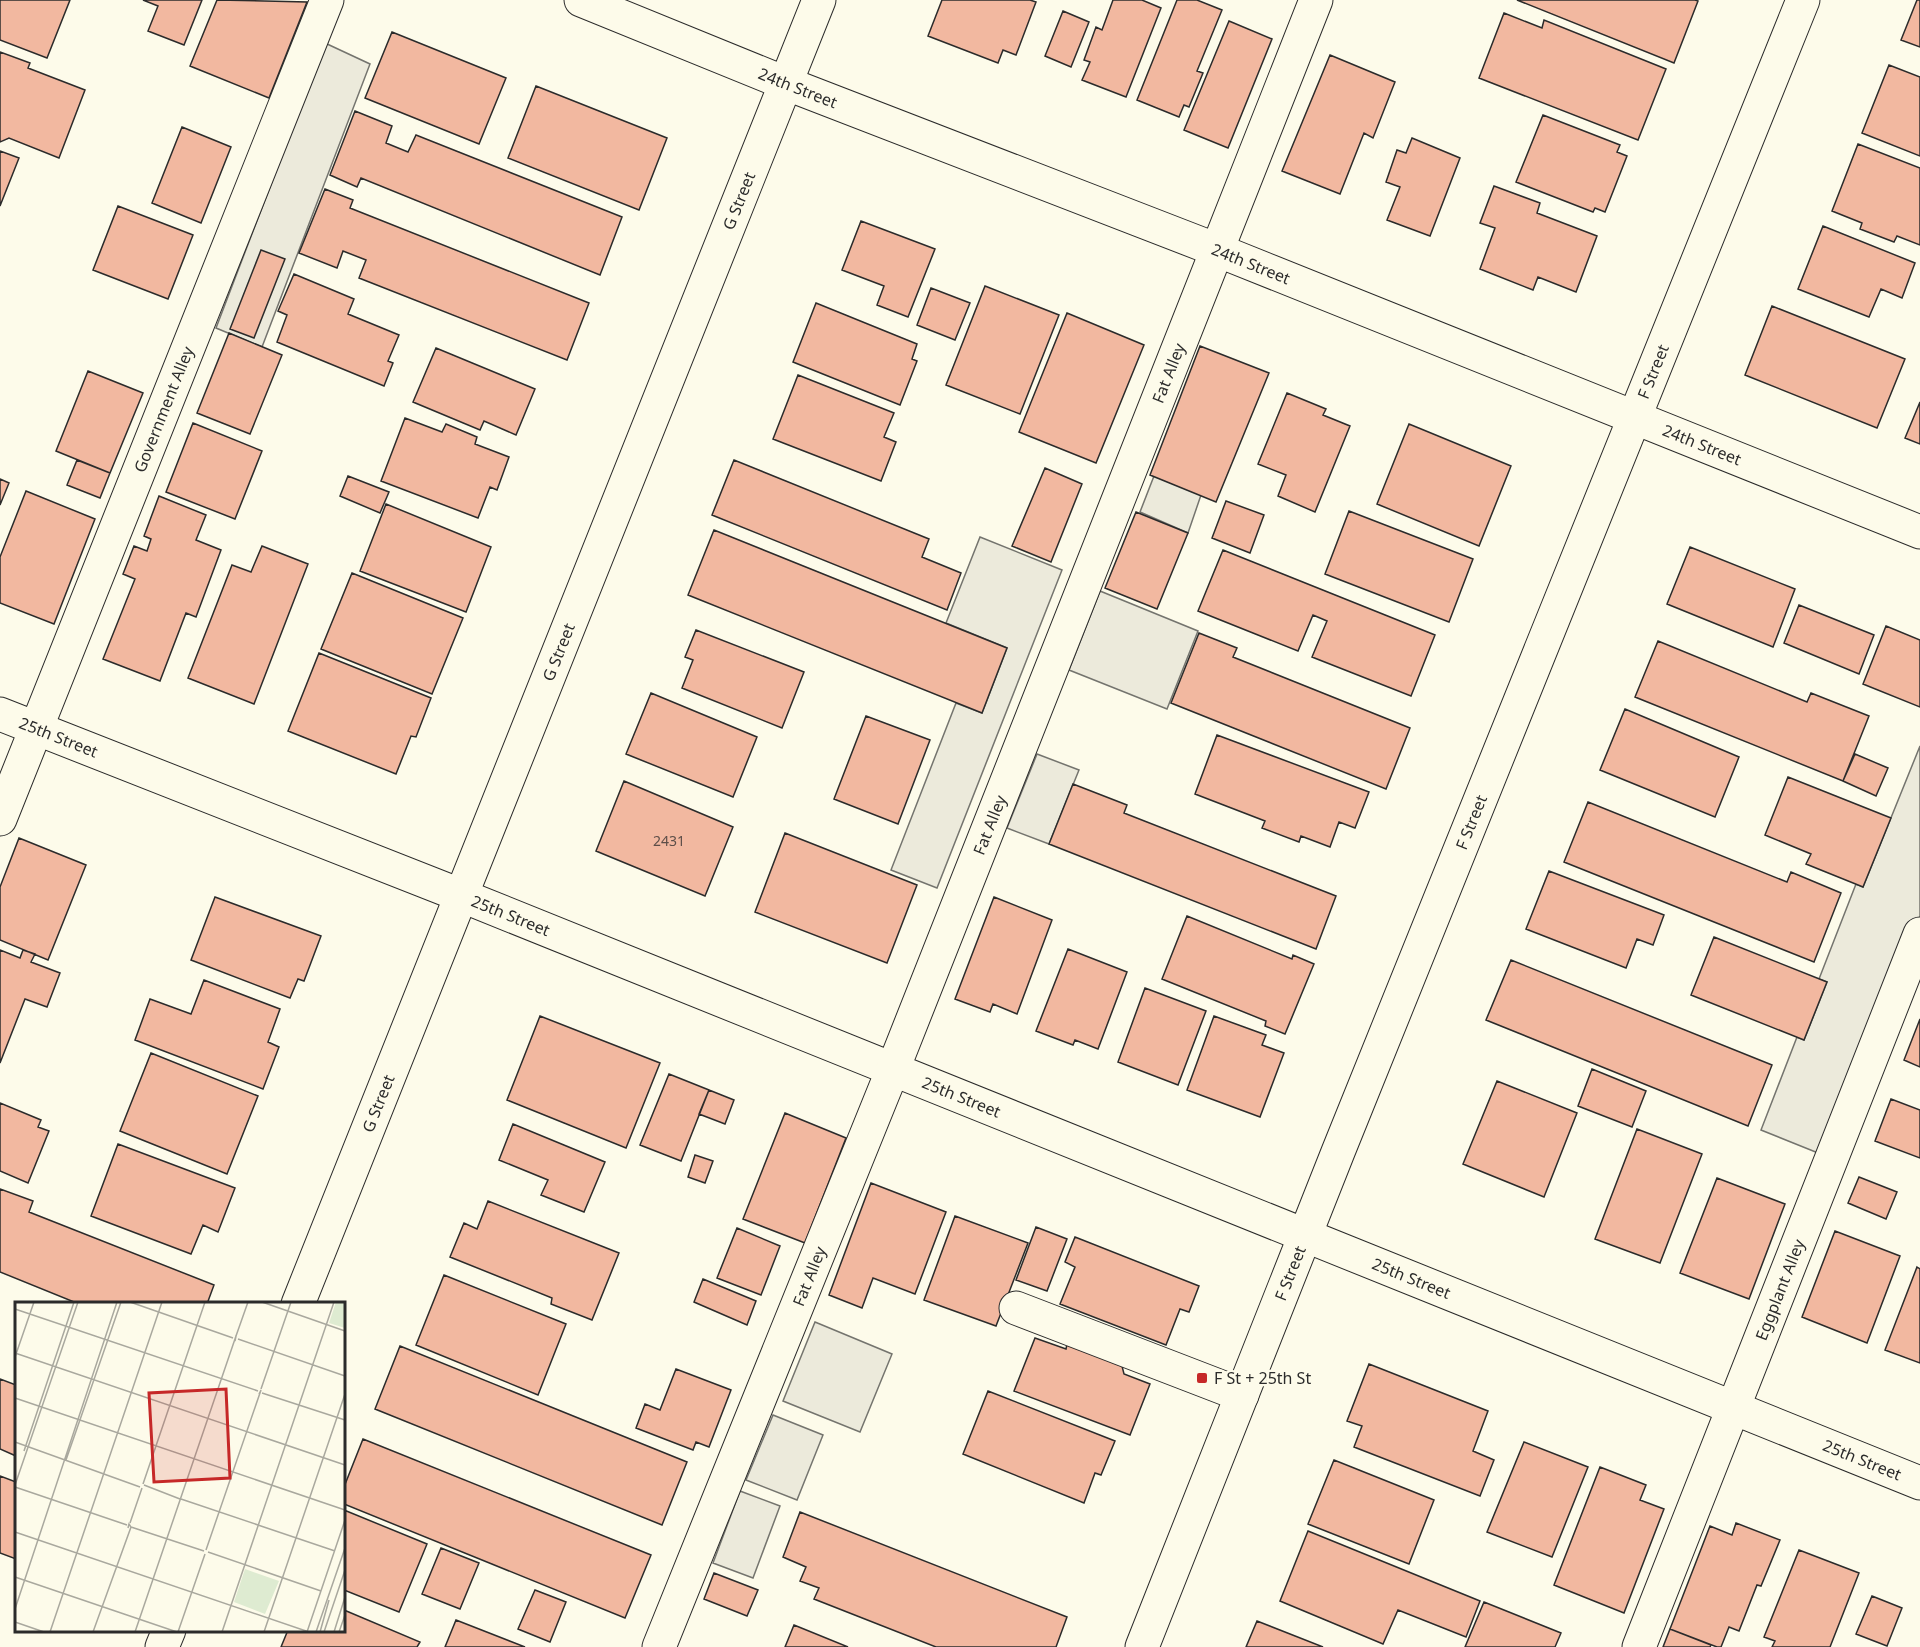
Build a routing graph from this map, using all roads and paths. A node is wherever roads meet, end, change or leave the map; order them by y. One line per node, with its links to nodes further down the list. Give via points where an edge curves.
1 (327, 0): 11 (street, Government Alley)
2 (581, 0): 6 (street, 24th Street)
3 (819, 0): 6 (street, G Street)
4 (1316, 0): 7 (street, Fat Alley)
5 (1803, 0): 8 (street, F Street)
6 (785, 83): 7 (street, 24th Street); 13 (street, G Street)
7 (1217, 250): 8 (street, 24th Street); 15 (street, Fat Alley)
8 (1636, 417): 9 (street, 24th Street); 16 (street, F Street)
9 (1920, 532)
10 (0, 714): 11 (street, 25th Street)
11 (36, 729): 12 (street, Government Alley); 13 (street, 25th Street)
12 (0, 819)
13 (460, 895): 15 (street, 25th Street); 17 (street, G Street)
14 (1920, 934): 20 (street, Eggplant Alley)
15 (893, 1069): 16 (street, 25th Street); 24 (street, Fat Alley)
16 (1305, 1236): 19 (street, F Street); 20 (street, 25th Street)
17 (299, 1302)
18 (1016, 1308): 19 (street)
19 (1242, 1395): 25 (street, F Street)
20 (1734, 1408): 21 (street, 25th Street); 26 (street, Eggplant Alley)
21 (1920, 1483)
22 (168, 1632): 23 (street)
23 (162, 1647)
24 (659, 1647)
25 (1142, 1647)
26 (1639, 1647)

